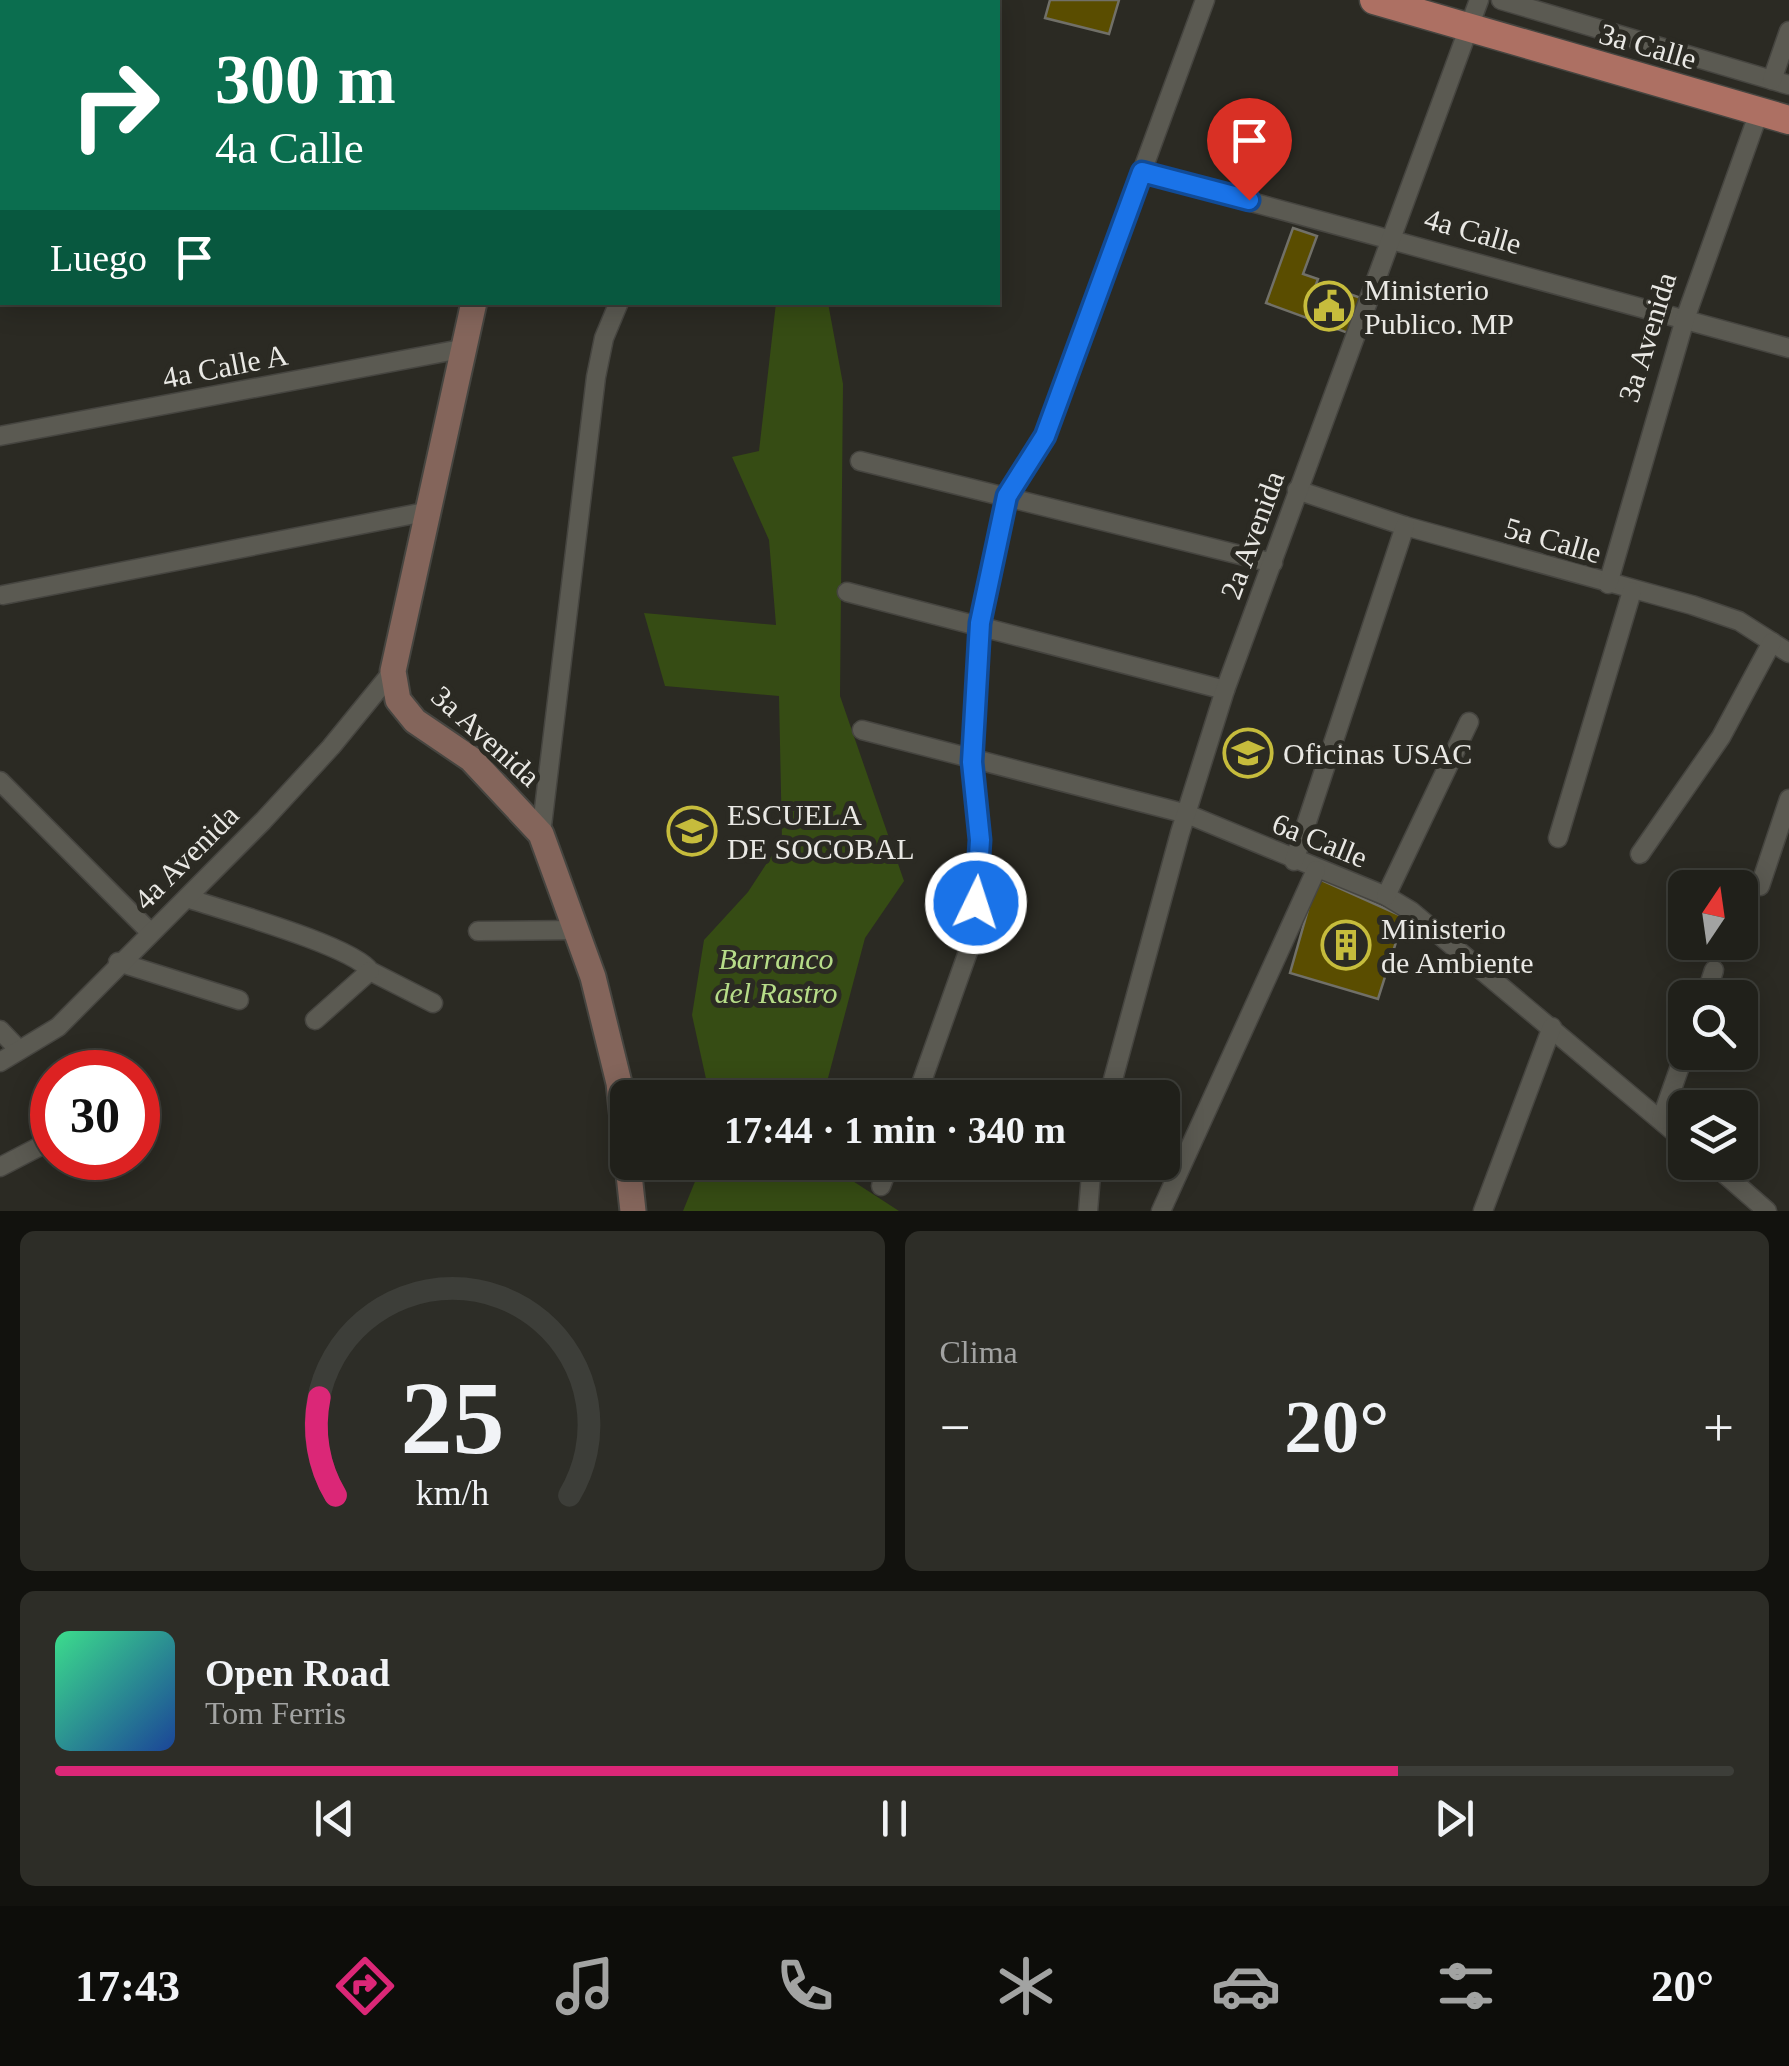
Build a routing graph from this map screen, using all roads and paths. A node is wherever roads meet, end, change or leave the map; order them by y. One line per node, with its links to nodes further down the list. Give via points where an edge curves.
1 (1205, 0): 10 (street)
2 (1374, 0): 5 (main road, 3a Calle)
3 (1479, 0): 5 (street, 2a Avenida)
4 (1501, 0): 7 (street)
5 (1469, 27): 8 (main road, 3a Calle); 11 (street, 2a Avenida)
6 (1789, 31): 7 (street)
7 (1781, 83)
8 (1759, 112): 9 (main road, 3a Calle); 14 (street, 3a Avenida)
9 (1789, 120)
10 (1142, 172): 11 (street, 4a Calle); 20 (street, via 1045,436)
11 (1393, 238): 14 (street, 4a Calle); 19 (street, 2a Avenida)
12 (473, 305): 16 (main road)
13 (617, 305): 39 (street, via 596,377)
14 (1684, 319): 15 (street, 4a Calle); 24 (street, 3a Avenida)
15 (1789, 348)
16 (461, 349): 17 (street, 4a Calle A); 21 (main road)
17 (0, 436)
18 (860, 461): 20 (street)
19 (1297, 490): 22 (street, 5a Calle); 23 (street, 2a Avenida)
20 (1007, 496): 23 (street); 28 (street)
21 (430, 510): 27 (street); 31 (main road)
22 (1405, 526): 24 (street, 5a Calle); 42 (street)
23 (1272, 563): 32 (street, 2a Avenida)
24 (1608, 584): 25 (street, 5a Calle)
25 (1632, 591): 29 (street, 5a Calle, via 1739,621); 40 (street)
26 (848, 592): 28 (street)
27 (3, 595)
28 (980, 623): 32 (street); 35 (street)
29 (1772, 642): 30 (street, 5a Calle); 41 (street, via 1721,736)
30 (1789, 652)
31 (393, 671): 39 (main road, 3a Avenida, via 398,700 415,721 471,759); 46 (street, 4a Avenida, via 332,748)
32 (1226, 690): 38 (street, 2a Avenida)
33 (1469, 722): 45 (street)
34 (862, 730): 35 (street, 6a Calle)
35 (972, 762): 38 (street, 6a Calle); 62 (street, via 980,840 974,934)
36 (0, 781): 49 (street)
37 (1789, 799): 44 (street)
38 (1188, 814): 42 (street, 6a Calle); 63 (street, 2a Avenida)
39 (541, 834): 47 (main road, 3a Avenida)
40 (1558, 838)
41 (1640, 854)
42 (1294, 861): 43 (street, 6a Calle)
43 (1316, 870): 45 (street, 6a Calle); 74 (street)
44 (1760, 886)
45 (1386, 896): 57 (street, 6a Calle)
46 (187, 898): 49 (street, 4a Avenida); 52 (street, via 339,950)
47 (576, 930): 48 (street); 72 (main road, 3a Avenida, via 619,1083)
48 (478, 931)
49 (150, 932): 50 (street, 4a Avenida)
50 (118, 962): 54 (street); 59 (street, 4a Avenida, via 58,1027)
51 (1714, 970): 53 (street)
52 (370, 972): 55 (street); 56 (street)
53 (1710, 980)
54 (239, 1000)
55 (432, 1003)
56 (316, 1020)
57 (1552, 1026): 64 (street, 6a Calle); 75 (street)
58 (0, 1030): 59 (street)
59 (19, 1050): 60 (street, 4a Avenida)
60 (0, 1062)
61 (1679, 1070): 64 (street)
62 (922, 1080)
63 (1113, 1080)
64 (1661, 1120): 65 (street, 6a Calle)
65 (1668, 1126)
66 (30, 1151): 67 (street)
67 (0, 1167)
68 (883, 1180): 71 (street)
69 (1091, 1180): 73 (street)
70 (1731, 1180): 76 (street)
71 (881, 1186)
72 (633, 1211)
73 (1088, 1211)
74 (1161, 1211)
75 (1483, 1211)
76 (1767, 1211)

